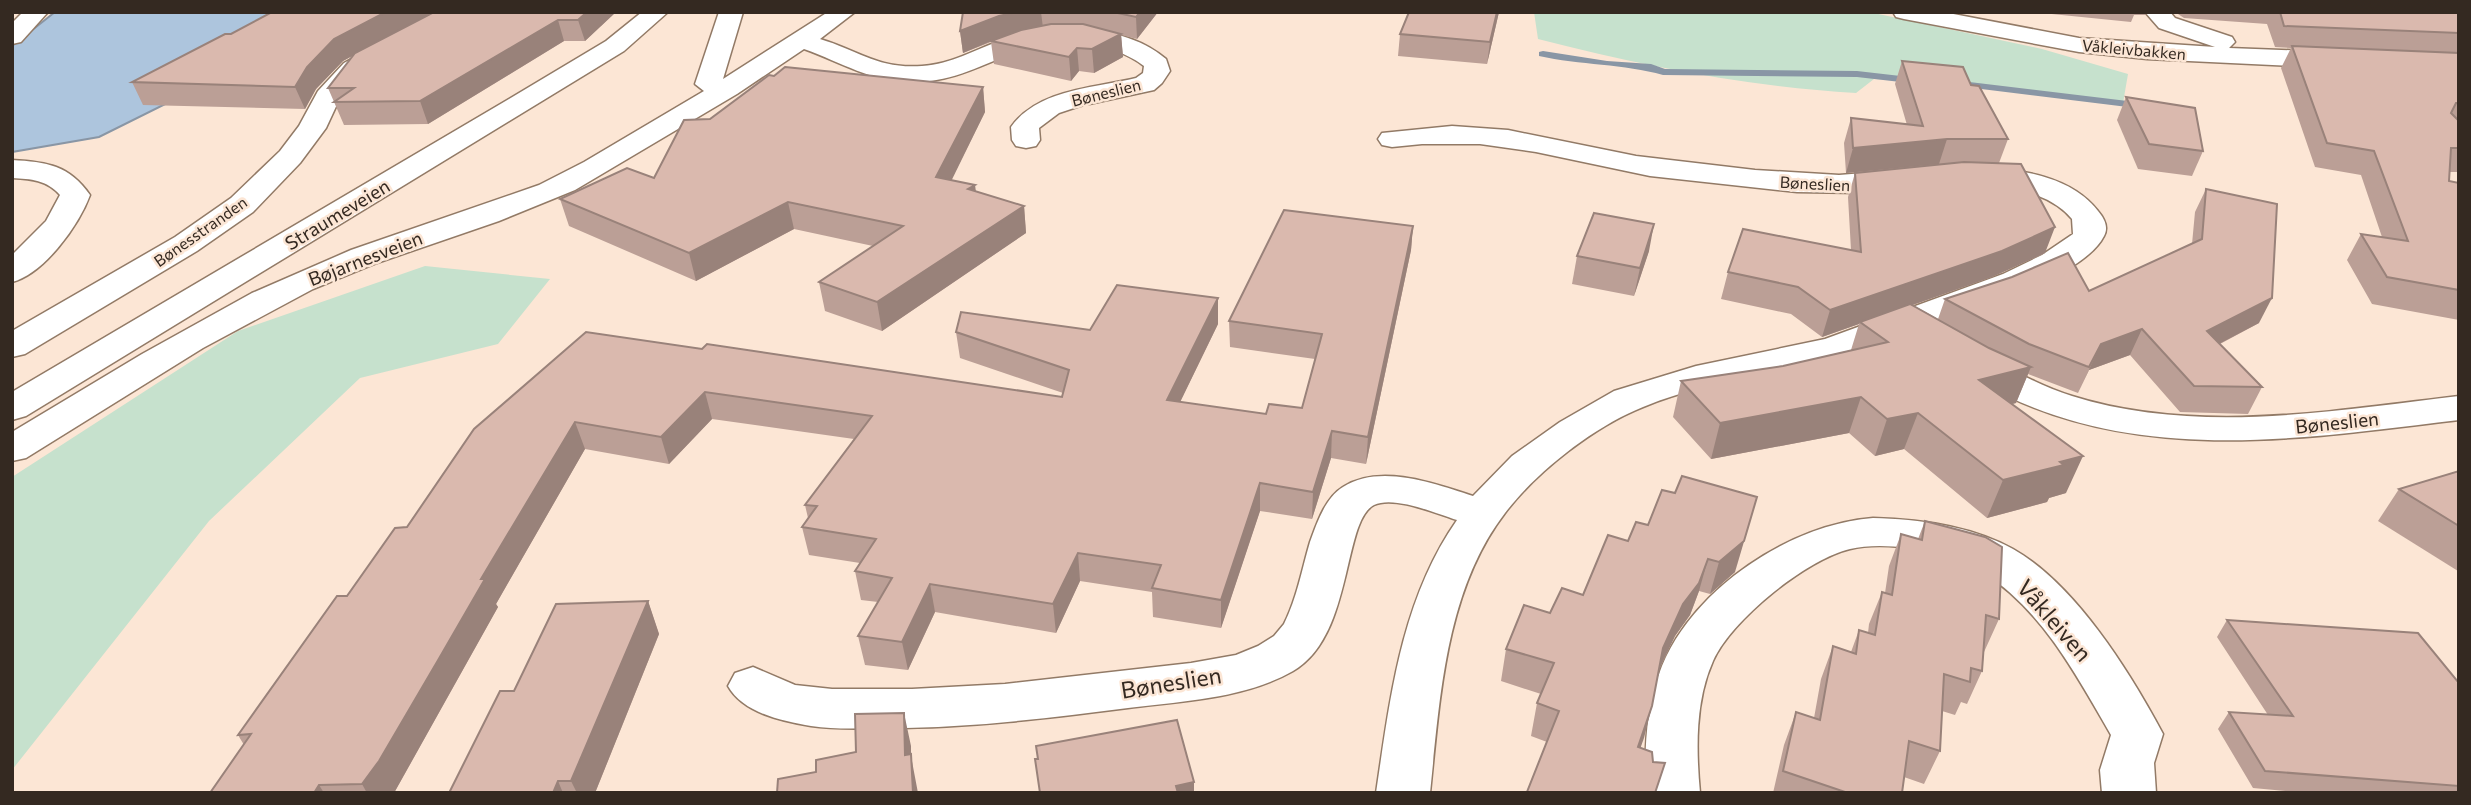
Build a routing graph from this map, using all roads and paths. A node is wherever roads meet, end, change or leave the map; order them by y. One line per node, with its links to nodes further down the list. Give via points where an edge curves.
1 (37, 12): 9 (street)
2 (458, 12): 19 (street, Bønesstranden, via 353,68 327,97 312,128 290,157 242,205 186,244)
3 (657, 12): 20 (street, Straumeveien, via 615,46 519,105)
4 (731, 12): 13 (street, via 708,84)
5 (844, 12): 10 (street, Bøjarnesveien)
6 (1904, 12): 8 (street, Våkleivbakken)
7 (2156, 12): 11 (street, Våkleivbakken, via 2179,29)
8 (1999, 22): 11 (street, Våkleivbakken, via 2079,45)
9 (12, 37)
10 (800, 41): 13 (street, Bøjarnesveien); 15 (street, Bøneslien, via 830,48 861,67 890,74 952,70 1018,43 1056,37 1114,43 1135,49 1157,64 1158,72 1145,84 1040,110 1025,126)
11 (2266, 58): 12 (street, Våkleivbakken)
12 (2359, 61)
13 (728, 88): 22 (street, Bøjarnesveien, via 551,190 302,281)
14 (1392, 139): 18 (street, Bøneslien, via 1483,134 1663,169 1826,186 1941,175 2003,177 2042,186 2076,205 2091,224 2082,244 2016,282)
15 (1026, 140)
16 (12, 169): 17 (street, via 45,172 69,183 75,195 60,225)
17 (12, 272)
18 (1902, 322): 21 (street, Bøneslien, via 2024,390 2091,413 2161,424 2236,430 2296,427); 23 (street, Bøneslien, via 1817,353 1723,372 1628,400 1534,458)
19 (12, 346)
20 (12, 408)
21 (2459, 408)
22 (12, 449)
23 (1480, 513): 24 (street, Bøneslien, via 1393,490 1371,490 1356,497 1344,509 1306,629 1293,647 1272,661 1245,670 961,709 800,705); 25 (street, Bøneslien, via 1457,551 1437,600 1422,656)
24 (753, 686)
25 (1403, 793)
26 (1673, 793): 27 (street, Våkleiven, via 1675,713 1688,661 1714,623 1750,588 1797,556 1835,537 1862,532 1912,536 1974,550 2031,585 2085,650 2137,734 2127,757)
27 (2129, 793)

